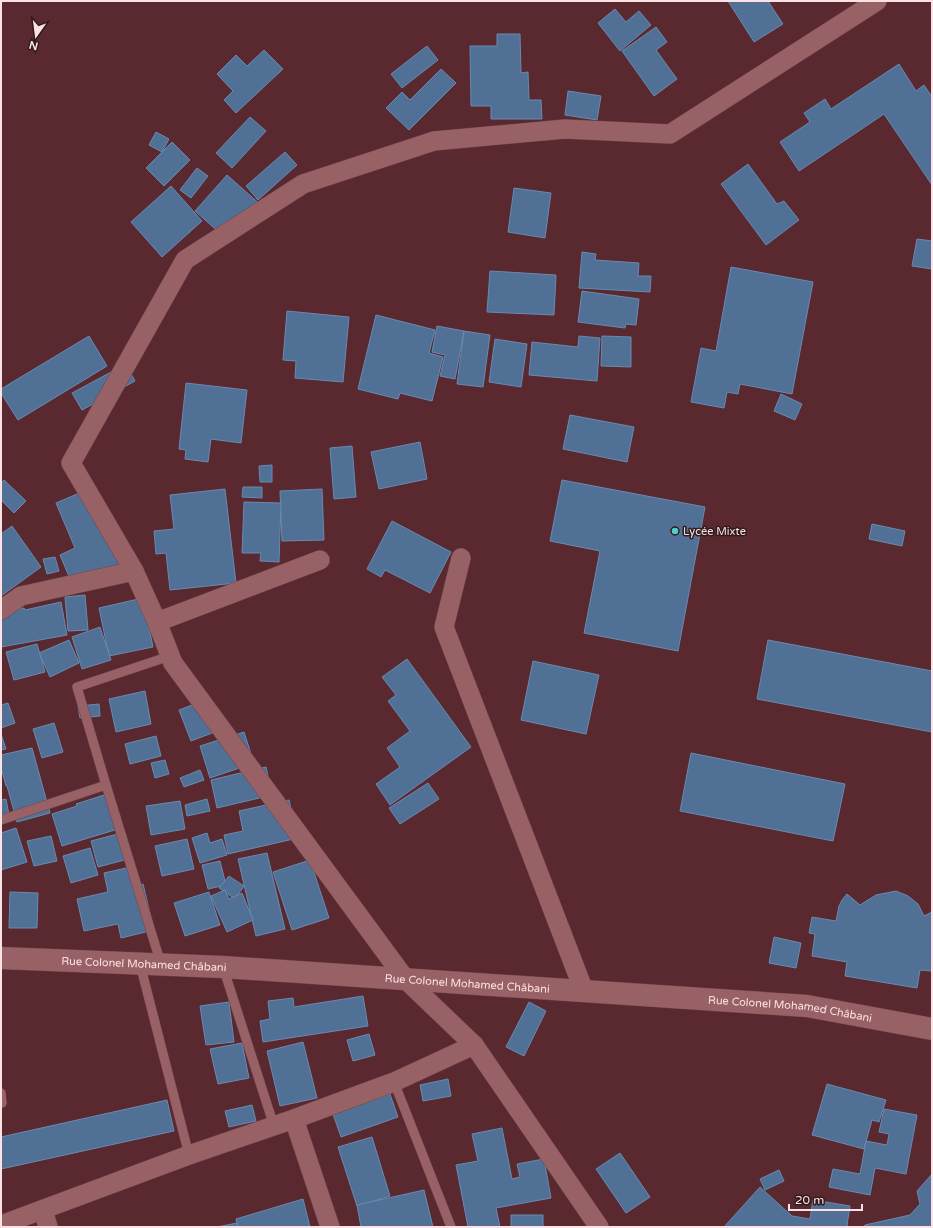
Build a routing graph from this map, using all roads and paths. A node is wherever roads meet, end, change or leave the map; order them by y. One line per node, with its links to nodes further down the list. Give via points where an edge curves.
1 (877, 1): 4 (street, via 670,134 565,130 434,140 303,184 185,260 71,463)
2 (461, 558): 14 (street, via 444,627)
3 (320, 560): 6 (street)
4 (134, 570): 5 (street, via 21,596); 6 (street)
5 (1, 610)
6 (157, 622): 7 (street)
7 (170, 656): 8 (lane, via 77,687); 13 (street)
8 (106, 786): 9 (lane); 11 (lane)
9 (1, 820)
10 (1, 958): 11 (main road, Rue Colonel Mohamed Châbani)
11 (151, 964): 12 (main road, Rue Colonel Mohamed Châbani); 22 (lane)
12 (223, 967): 13 (main road, Rue Colonel Mohamed Châbani); 21 (lane)
13 (406, 980): 14 (main road, Rue Colonel Mohamed Châbani); 16 (street)
14 (584, 991): 15 (main road, Rue Colonel Mohamed Châbani, via 807,1006)
15 (932, 1029)
16 (474, 1045): 17 (street); 27 (street)
17 (394, 1082): 20 (street); 26 (lane)
18 (1, 1093): 19 (lane)
19 (2, 1103)
20 (294, 1119): 21 (street); 25 (street)
21 (274, 1126): 22 (street)
22 (189, 1155): 23 (street)
23 (45, 1218): 24 (street)
24 (1, 1225)
25 (330, 1227)
26 (450, 1227)
27 (599, 1227)

